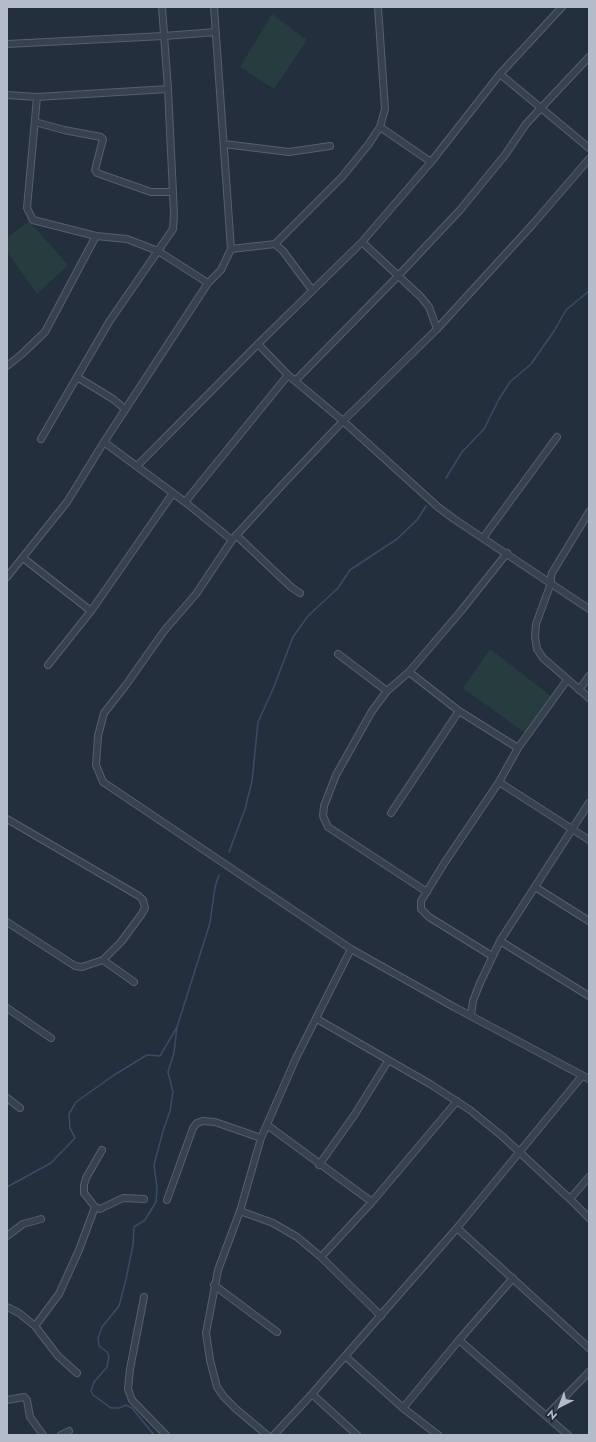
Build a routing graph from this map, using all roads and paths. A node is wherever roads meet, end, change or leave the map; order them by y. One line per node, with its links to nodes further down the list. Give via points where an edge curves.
1 (162, 7): 6 (street)
2 (214, 7): 5 (street)
3 (378, 7): 15 (street, via 385,109)
4 (562, 7): 9 (street)
5 (216, 32): 6 (street); 16 (street)
6 (164, 36): 7 (street); 10 (street)
7 (7, 44)
8 (589, 57): 13 (street)
9 (500, 74): 13 (street); 20 (street)
10 (168, 89): 12 (street); 21 (street)
11 (7, 95): 12 (street)
12 (37, 97): 14 (street)
13 (541, 109): 18 (street); 27 (street, via 526,124 505,155 460,210)
14 (35, 122): 21 (street, via 101,137 103,139 95,170 97,173 151,192); 22 (street, via 27,208 33,220)
15 (380, 127): 20 (street); 24 (street, via 342,177)
16 (224, 144): 17 (street, via 289,152); 25 (street)
17 (330, 146)
18 (589, 148)
19 (589, 159): 30 (street, via 534,224)
20 (431, 162): 23 (street)
21 (172, 192): 26 (street, via 173,230)
22 (96, 236): 26 (street, via 127,239); 32 (street, via 45,332)
23 (362, 242): 27 (street); 29 (street)
24 (275, 244): 25 (street); 29 (street)
25 (231, 249): 28 (street, via 220,270)
26 (158, 251): 28 (street); 34 (street, via 109,322)
27 (399, 275): 30 (street, via 429,307); 35 (street)
28 (208, 283): 36 (street)
29 (312, 290): 31 (street)
30 (437, 329): 37 (street)
31 (258, 344): 33 (street); 41 (street)
32 (7, 366)
33 (288, 375): 35 (street); 43 (street)
34 (77, 377): 36 (street); 39 (street)
35 (296, 380): 37 (street)
36 (125, 409): 40 (street)
37 (343, 421): 45 (street); 46 (street, via 438,507)
38 (557, 437): 46 (street)
39 (41, 439)
40 (104, 442): 41 (street); 48 (street, via 67,502)
41 (138, 466): 42 (street)
42 (173, 493): 43 (street); 53 (street)
43 (185, 502): 45 (street)
44 (589, 512): 50 (street, via 552,573)
45 (234, 538): 51 (street); 75 (street, via 196,594 164,631 104,712 98,736 96,766 103,782)
46 (483, 538): 47 (street)
47 (507, 553): 50 (street); 56 (street)
48 (23, 558): 49 (street); 53 (street)
49 (7, 577)
50 (551, 584): 52 (street); 58 (street, via 536,624 535,637 537,648 543,658)
51 (300, 593)
52 (589, 608)
53 (91, 611): 55 (street)
54 (338, 654): 60 (street)
55 (48, 665)
56 (409, 672): 60 (street); 62 (street)
57 (589, 676): 59 (street)
58 (567, 680): 59 (street); 63 (street)
59 (579, 690): 61 (street)
60 (387, 691): 71 (street, via 372,711 336,775 324,806 323,816 328,827)
61 (589, 698)
62 (459, 711): 63 (street); 66 (street)
63 (518, 748): 64 (street)
64 (499, 782): 68 (street); 71 (street)
65 (589, 803): 68 (street)
66 (391, 813)
67 (7, 819): 77 (street, via 143,900 145,908 141,915)
68 (571, 829): 69 (street); 70 (street)
69 (589, 840)
70 (535, 887): 72 (street); 74 (street)
71 (427, 892): 76 (street, via 421,901 421,909 429,917)
72 (589, 921)
73 (7, 922): 77 (street, via 75,966 82,967)
74 (500, 942): 76 (street); 79 (street)
75 (351, 949): 81 (street); 82 (street)
76 (492, 956): 81 (street, via 473,1001)
77 (104, 960): 78 (street)
78 (134, 982)
79 (589, 996)
80 (7, 1008): 83 (street)
81 (471, 1015): 85 (street)
82 (317, 1019): 84 (street); 90 (street, via 296,1058)
83 (51, 1038)
84 (388, 1061): 88 (street); 94 (street)
85 (582, 1076): 86 (street); 93 (street)
86 (589, 1079)
87 (7, 1098): 89 (street)
88 (457, 1101): 93 (street); 99 (street)
89 (20, 1108)
90 (267, 1126): 91 (street); 94 (street)
91 (261, 1138): 98 (street, via 203,1120 193,1128); 101 (street)
92 (102, 1150): 100 (street, via 84,1185 84,1193)
93 (520, 1153): 97 (street); 104 (street)
94 (319, 1165): 99 (street)
95 (589, 1177): 97 (street)
96 (144, 1199): 100 (street, via 123,1198 100,1209)
97 (570, 1199): 102 (street)
98 (167, 1200)
99 (372, 1202): 106 (street)
100 (95, 1207): 112 (street, via 59,1294)
101 (240, 1211): 106 (street, via 282,1228); 108 (street)
102 (589, 1218)
103 (41, 1219): 105 (street, via 23,1224)
104 (457, 1228): 107 (street); 111 (street)
105 (7, 1236)
106 (321, 1257): 111 (street)
107 (513, 1278): 114 (street); 115 (street)
108 (214, 1285): 113 (street); 128 (street, via 206,1333 217,1387 236,1409)
109 (144, 1297): 127 (street, via 128,1389 132,1400)
110 (8, 1309): 112 (street, via 19,1313)
111 (381, 1316): 116 (street)
112 (35, 1326): 118 (street, via 58,1356)
113 (277, 1332)
114 (460, 1340): 121 (street); 122 (street)
115 (589, 1348)
116 (345, 1356): 119 (street); 121 (street)
117 (589, 1372): 122 (street)
118 (77, 1373)
119 (312, 1394): 124 (street); 129 (street)
120 (7, 1400): 125 (street, via 24,1397 27,1400 30,1417)
121 (404, 1408): 130 (street)
122 (547, 1416): 131 (street)
123 (69, 1431): 126 (street)
124 (278, 1434)
125 (43, 1435)
126 (61, 1435)
127 (166, 1435)
128 (267, 1435)
129 (357, 1435)
130 (438, 1435)
131 (568, 1435)

